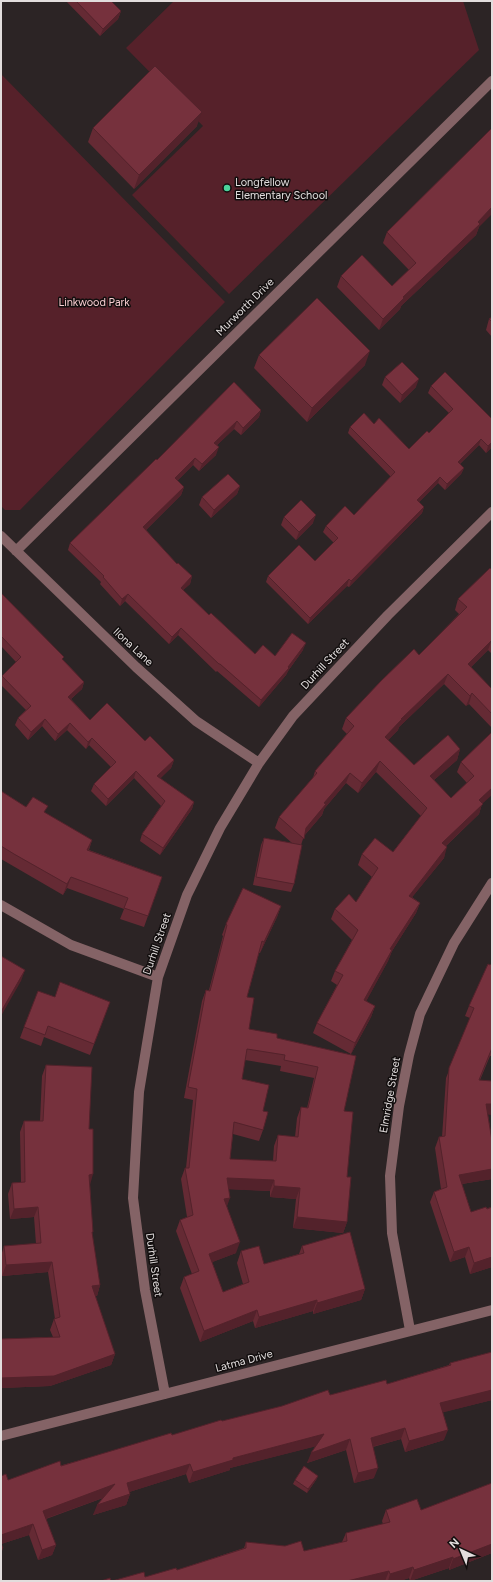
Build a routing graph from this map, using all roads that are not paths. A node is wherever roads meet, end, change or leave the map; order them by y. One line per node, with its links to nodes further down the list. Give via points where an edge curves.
1 (492, 81): 4 (street, Murworth Drive)
2 (492, 512): 5 (street, Durhill Street, via 325,680 293,716)
3 (1, 536): 4 (street, Ilona Lane)
4 (16, 551): 5 (street, Ilona Lane, via 196,721)
5 (259, 763): 8 (street, Durhill Street, via 220,828 187,896)
6 (492, 883): 10 (street, Elmridge Street, via 454,943 420,1014 399,1106 390,1176 392,1233)
7 (1, 905): 8 (street, via 71,945)
8 (158, 977): 11 (street, Durhill Street, via 139,1092 133,1198 144,1290)
9 (492, 1310): 10 (street, Latma Drive)
10 (410, 1330): 11 (street, Latma Drive)
11 (164, 1394): 12 (street, Latma Drive)
12 (1, 1436)

